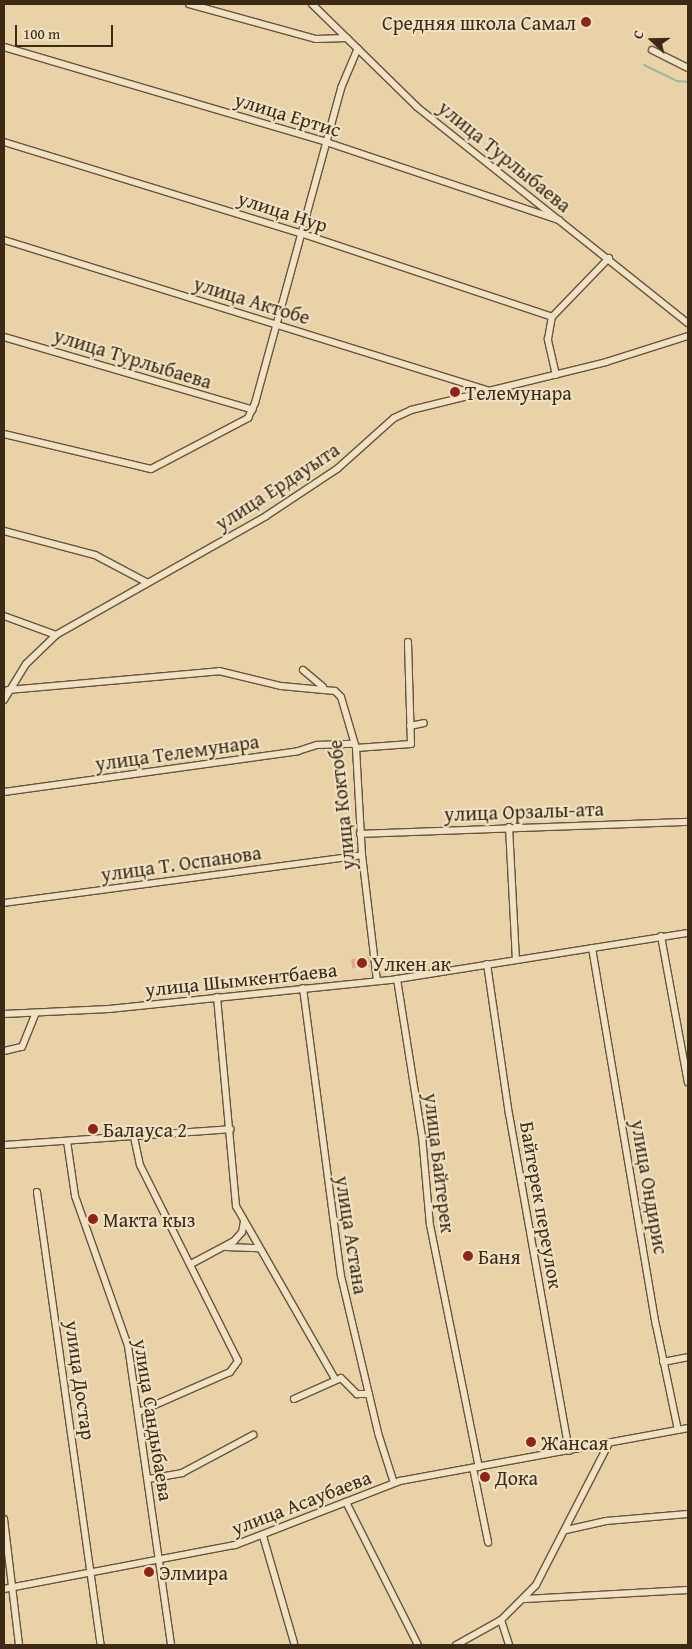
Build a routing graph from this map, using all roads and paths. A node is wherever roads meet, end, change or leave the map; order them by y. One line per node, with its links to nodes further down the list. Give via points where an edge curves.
1 (189, 4): 3 (street, via 316,38)
2 (312, 4): 3 (street, улица Турлыбаева)
3 (347, 38): 5 (street, улица Турлыбаева)
4 (4, 47): 9 (street, улица Ертис)
5 (358, 48): 9 (street, via 341,88); 10 (street, улица Турлыбаева, via 417,106)
6 (652, 50): 7 (street)
7 (688, 68)
8 (4, 142): 11 (street, улица Нур)
9 (326, 142): 10 (street, улица Ертис); 11 (street)
10 (559, 220): 13 (street, улица Турлыбаева)
11 (303, 234): 14 (street, улица Нур); 16 (street)
12 (4, 240): 16 (street, улица Актобе)
13 (609, 258): 14 (street); 15 (street, улица Турлыбаева)
14 (552, 317): 19 (street, via 548,339)
15 (688, 323)
16 (276, 325): 20 (street, улица Актобе); 21 (street)
17 (688, 336): 19 (street, улица Ердауыта)
18 (4, 337): 21 (street, улица Турлыбаева)
19 (556, 375): 20 (street, улица Ердауыта)
20 (491, 391): 24 (street, улица Ердауыта, via 411,410 394,418 337,469 294,498)
21 (253, 410): 22 (street, via 248,418 151,469)
22 (4, 434)
23 (4, 531): 24 (street, via 95,556)
24 (146, 582): 26 (street, улица Ердауыта)
25 (4, 616): 26 (street)
26 (56, 634): 30 (street, улица Ердауыта)
27 (408, 642): 35 (street)
28 (303, 670): 31 (street, улица Коктобе)
29 (5, 679): 30 (street)
30 (13, 680): 32 (street, улица Ердауыта)
31 (323, 687): 32 (street, via 281,686 230,673 200,671); 36 (street, улица Коктобе, via 341,696)
32 (8, 690): 33 (street, улица Ердауыта)
33 (4, 700)
34 (424, 723): 35 (street)
35 (410, 726): 36 (street, улица Телемунара, via 411,744)
36 (355, 746): 37 (street, улица Телемунара, via 317,745 298,751); 40 (street, улица Коктобе)
37 (4, 792)
38 (688, 822): 39 (street, улица Орзалы-ата)
39 (509, 827): 40 (street, улица Орзалы-ата); 46 (street)
40 (360, 834): 41 (street, улица Коктобе)
41 (362, 855): 42 (street, улица Т. Оспанова); 49 (street, улица Коктобе)
42 (4, 903)
43 (688, 934): 44 (street, улица Шымкентбаева)
44 (661, 936): 45 (street, улица Шымкентбаева); 55 (street)
45 (592, 948): 46 (street, улица Шымкентбаева); 66 (street, улица Ондирис)
46 (516, 960): 47 (street, улица Шымкентбаева)
47 (487, 964): 48 (street, улица Шымкентбаева); 75 (street, Байтерек переулок, via 509,1114)
48 (397, 979): 49 (street, улица Шымкентбаева); 76 (street, улица Байтерек, via 422,1136 430,1225)
49 (377, 981): 50 (street, улица Шымкентбаева)
50 (303, 988): 51 (street, улица Шымкентбаева); 68 (street, улица Астана, via 338,1258)
51 (217, 997): 53 (street, улица Шымкентбаева); 56 (street)
52 (4, 1014): 53 (street, улица Шымкентбаева)
53 (35, 1014): 54 (street, via 22,1047)
54 (4, 1051)
55 (688, 1082)
56 (230, 1129): 57 (street); 61 (street, via 236,1206)
57 (134, 1137): 58 (street); 64 (street, via 140,1165)
58 (67, 1141): 59 (street); 70 (street, улица Сандыбаева, via 75,1196 128,1346)
59 (4, 1145)
60 (36, 1192): 86 (street, улица Достар)
61 (244, 1220): 62 (street, via 242,1232); 63 (street)
62 (226, 1247): 63 (street); 64 (street)
63 (259, 1248): 67 (street)
64 (191, 1264): 70 (street, via 238,1361 230,1372)
65 (688, 1357): 66 (street)
66 (663, 1362): 72 (street, улица Ондирис)
67 (334, 1379): 68 (street, via 344,1378 357,1394); 69 (street)
68 (368, 1394): 78 (street, улица Астана)
69 (294, 1399)
70 (139, 1412): 77 (street, улица Сандыбаева)
71 (688, 1428): 72 (street, улица Асаубаева)
72 (678, 1430): 74 (street, улица Асаубаева)
73 (253, 1435): 77 (street, via 182,1473)
74 (609, 1444): 75 (street, улица Асаубаева); 82 (street)
75 (569, 1451): 76 (street, улица Асаубаева)
76 (476, 1468): 78 (street, улица Асаубаева); 84 (street, улица Байтерек)
77 (148, 1479): 85 (street, улица Сандыбаева)
78 (394, 1483): 79 (street, улица Асаубаева)
79 (346, 1502): 83 (street, улица Асаубаева); 96 (street)
80 (688, 1514): 82 (street, via 606,1521)
81 (4, 1519): 87 (street)
82 (566, 1530): 90 (street, via 547,1568)
83 (262, 1536): 85 (street, улица Асаубаева); 92 (street)
84 (488, 1542)
85 (158, 1562): 86 (street, улица Асаубаева); 95 (street, улица Сандыбаева)
86 (91, 1574): 87 (street, улица Асаубаева); 94 (street, улица Достар)
87 (14, 1588): 88 (street, улица Асаубаева); 93 (street)
88 (4, 1589)
89 (688, 1590): 90 (street)
90 (524, 1599): 91 (street)
91 (500, 1620): 97 (street); 98 (street)
92 (294, 1643)
93 (19, 1645)
94 (101, 1645)
95 (171, 1645)
96 (418, 1645)
97 (456, 1645)
98 (509, 1645)

